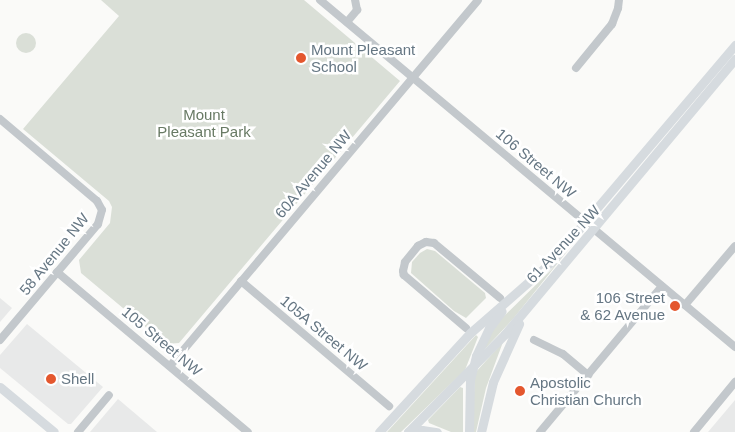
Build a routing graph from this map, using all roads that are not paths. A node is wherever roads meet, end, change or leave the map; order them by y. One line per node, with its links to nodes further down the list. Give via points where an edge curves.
1 (320, 0): 5 (street, 106 Street NW)
2 (355, 0): 5 (street, via 357,10)
3 (478, 0): 9 (street, 60A Avenue NW)
4 (619, 0): 8 (street, via 612,24)
5 (347, 22): 9 (street, 106 Street NW)
6 (735, 45): 11 (main road, 61 Avenue NW)
7 (735, 59): 11 (main road, 61 Avenue NW)
8 (576, 68)
9 (412, 77): 11 (street, 106 Street NW); 15 (street, 60A Avenue NW)
10 (0, 119): 13 (street, 58 Avenue NW, via 101,206 98,224)
11 (589, 225): 14 (main road, 61 Avenue NW); 16 (street, 106 Street NW); 18 (main road, 61 Avenue NW)
12 (735, 246): 19 (street)
13 (57, 272): 21 (street, 58 Avenue NW); 24 (street, 105 Street NW)
14 (540, 273): 25 (main road, via 493,322 478,348); 34 (main road, 61 Avenue NW, via 470,333)
15 (241, 282): 24 (street, 60A Avenue NW); 30 (street, 105A Street NW)
16 (662, 286): 19 (street, 106 Street NW); 26 (street)
17 (500, 298): 20 (street, via 434,243 418,246 405,262 404,276)
18 (535, 298): 25 (main road, 61 Avenue NW); 38 (main road, via 498,368)
19 (685, 305): 23 (street, 106 Street NW)
20 (466, 328)
21 (0, 340)
22 (534, 340): 26 (street, via 563,354)
23 (735, 347)
24 (170, 366): 33 (street, 105 Street NW)
25 (473, 368): 35 (main road, 61 Avenue NW); 37 (main road)
26 (588, 375): 39 (street)
27 (735, 382): 40 (street)
28 (0, 386): 31 (main road)
29 (109, 395): 32 (street)
30 (389, 406)
31 (54, 432)
32 (78, 432)
33 (248, 432)
34 (379, 432)
35 (408, 432): 36 (main road)
36 (438, 432)
37 (469, 432)
38 (481, 432)
39 (540, 432)
40 (694, 432)

